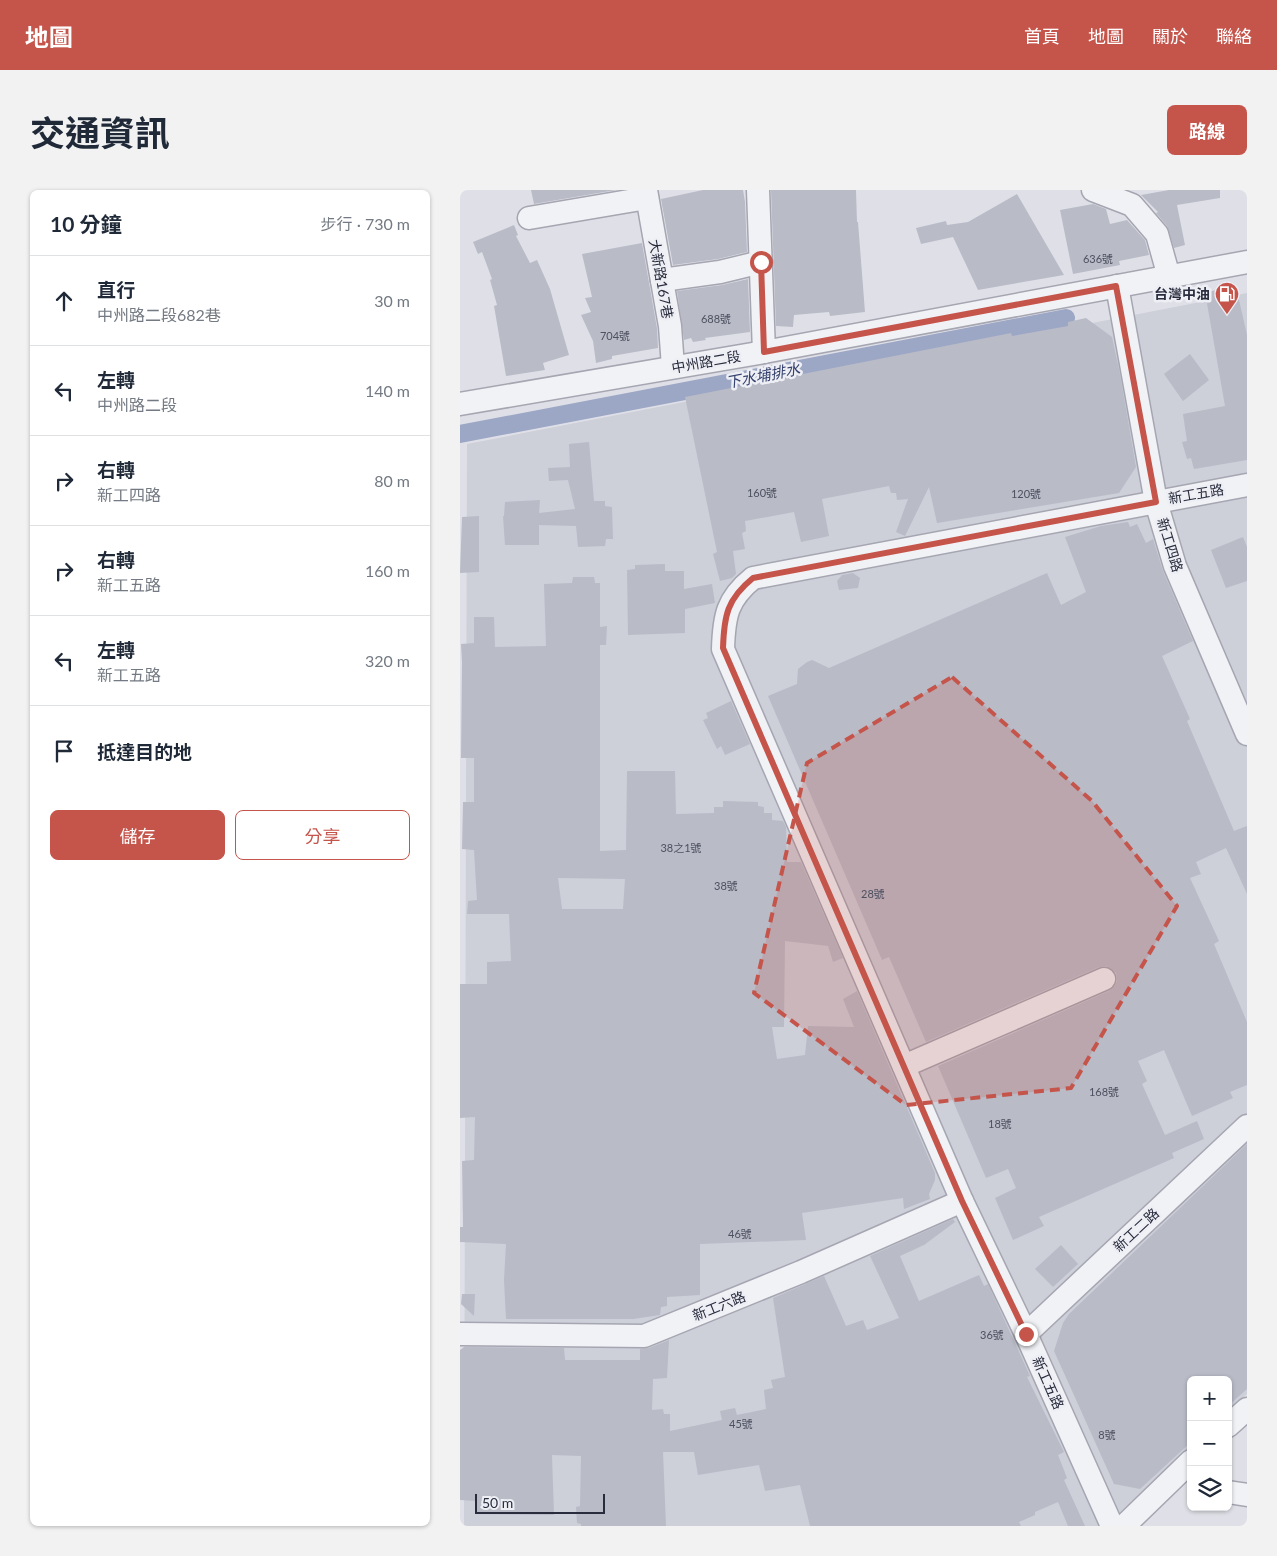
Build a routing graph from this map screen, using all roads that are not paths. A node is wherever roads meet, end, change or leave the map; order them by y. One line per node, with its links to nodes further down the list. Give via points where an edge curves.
1 (758, 190): 5 (street)
2 (1093, 190): 7 (street, via 1132,205 1158,234)
3 (647, 194): 4 (street); 8 (street, 大新路167巷)
4 (529, 218)
5 (761, 262): 8 (street, via 720,272); 10 (street)
6 (1247, 262): 7 (street, 中州路二段)
7 (1169, 277): 9 (street, 中州路二段)
8 (662, 280): 11 (street, 大新路167巷)
9 (1116, 286): 10 (street, 中州路二段); 14 (street, 新工四路)
10 (764, 352): 11 (street, 中州路二段)
11 (673, 368): 12 (street, 中州路二段)
12 (460, 404)
13 (1247, 485): 14 (street, 新工五路)
14 (1156, 502): 15 (street, 新工四路, via 1175,566); 17 (street, 新工五路, via 753,578 731,601 723,624 723,648)
15 (1247, 734)
16 (1104, 979): 17 (street)
17 (904, 1066): 19 (street, 新工五路)
18 (1247, 1126): 21 (street, 新工二路)
19 (962, 1201): 20 (street, 新工六路, via 644,1336); 21 (street, 新工五路)
20 (460, 1334)
21 (1026, 1334): 29 (street, 新工五路)
22 (1247, 1409): 23 (street)
23 (1232, 1422)
24 (1187, 1466): 25 (street)
25 (1166, 1484): 26 (street); 30 (street)
26 (1187, 1487)
27 (1232, 1493): 28 (street)
28 (1247, 1495)
29 (1112, 1526)
30 (1124, 1526)

